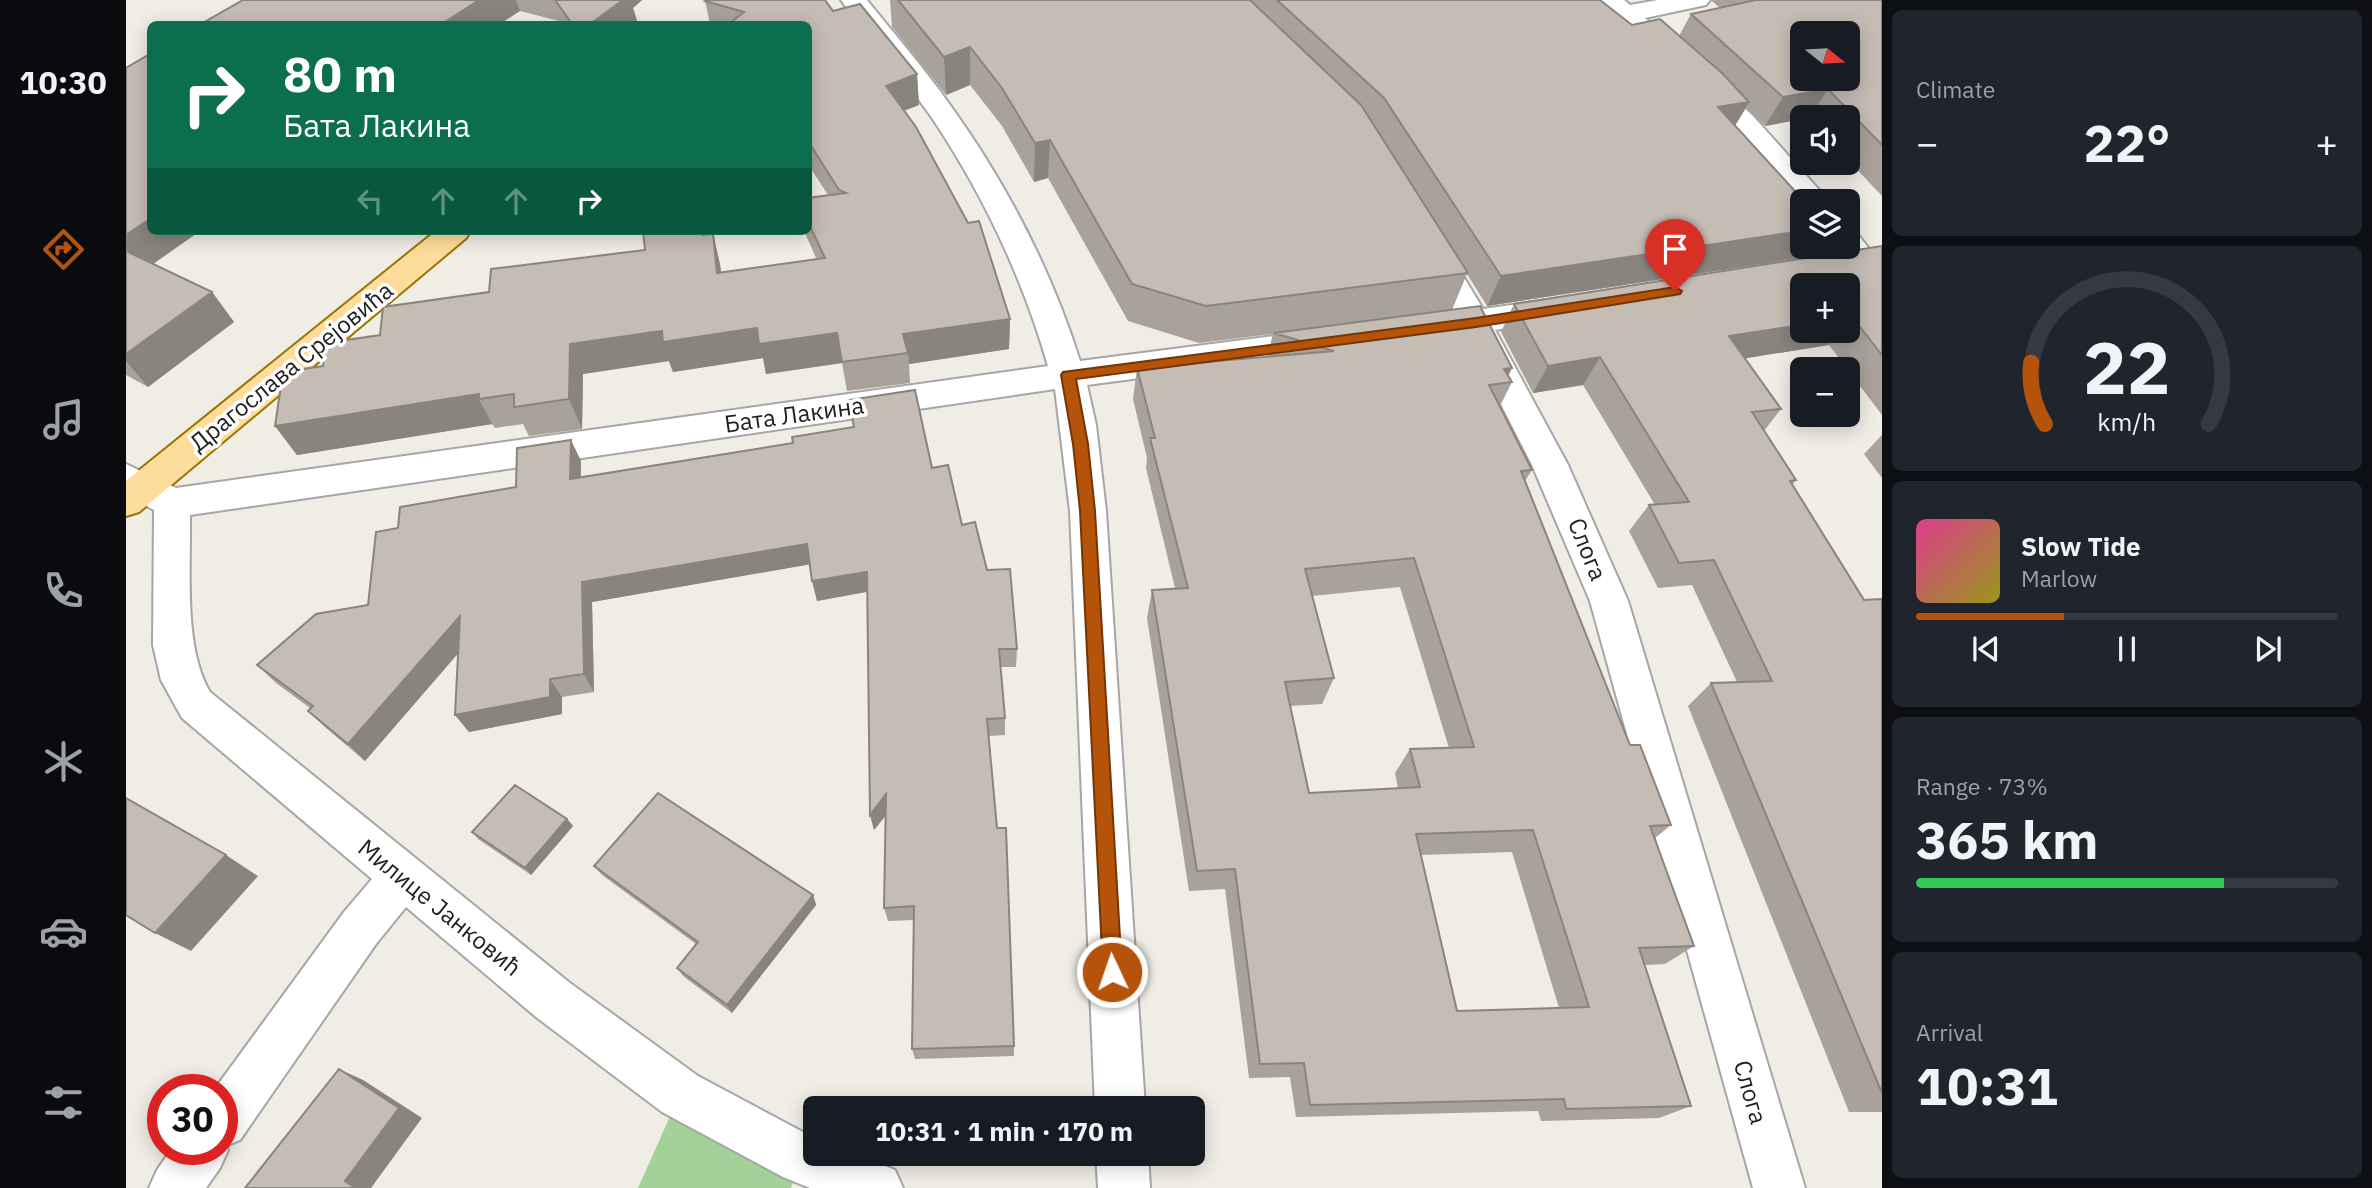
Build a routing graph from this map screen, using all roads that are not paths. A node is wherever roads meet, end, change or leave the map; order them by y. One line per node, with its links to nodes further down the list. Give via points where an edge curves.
1 (854, 0): 13 (street, via 950,124 987,182 1033,277)
2 (1697, 0): 3 (street)
3 (1616, 7): 4 (street, via 1725,105)
4 (1804, 189)
5 (1414, 219): 10 (street, Слога)
6 (450, 235): 14 (main road, Драгослава Срејовића)
7 (1864, 264): 8 (street)
8 (1823, 268)
9 (1594, 304): 10 (street)
10 (1476, 322): 11 (street); 23 (street, Слога, via 1577,519 1609,601)
11 (1406, 331)
12 (1352, 338): 13 (street, Бата Лакина)
13 (1068, 375): 14 (street, Бата Лакина); 16 (street, via 1087,511)
14 (142, 493): 15 (street, Милице Јанковић, via 181,680 197,705)
15 (403, 877): 17 (street, via 360,929); 21 (street, Милице Јанковић, via 553,1000 680,1094 801,1159)
16 (1118, 1096)
17 (238, 1100)
18 (191, 1165): 20 (street)
19 (1123, 1166): 22 (street)
20 (175, 1188)
21 (877, 1188)
22 (1124, 1188)
23 (1779, 1188)

